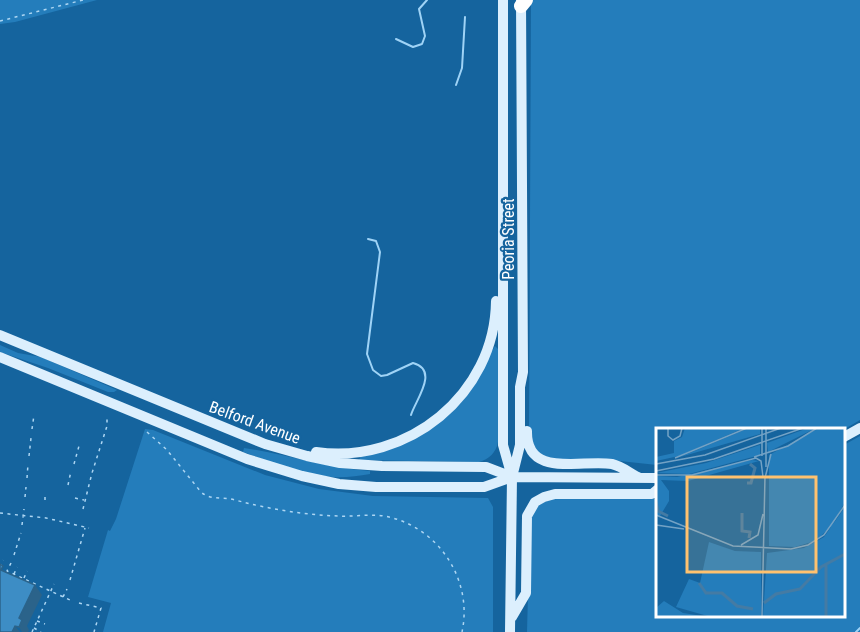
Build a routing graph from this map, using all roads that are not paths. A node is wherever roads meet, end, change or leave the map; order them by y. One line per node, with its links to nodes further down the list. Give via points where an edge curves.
1 (503, 0): 3 (main road, Peoria Street)
2 (523, 2): 6 (main road, Peoria Street)
3 (504, 242): 9 (main road, via 497,257 492,340 480,369 456,403 420,431 383,447 356,453); 10 (main road, Peoria Street, via 503,445)
4 (0, 336): 9 (main road, Belford Avenue)
5 (0, 357): 10 (main road, Belford Avenue, via 248,459 302,476 388,488 484,487)
6 (523, 372): 10 (main road, Peoria Street, via 520,444); 11 (main road, via 527,388 527,442 536,456 555,464 614,464)
7 (860, 428): 8 (main road)
8 (845, 436)
9 (298, 454): 10 (main road, Belford Avenue, via 368,466 486,467)
10 (512, 477): 11 (main road, Belford Avenue); 14 (main road, Peoria Street)
11 (639, 478): 12 (main road, Belford Avenue)
12 (656, 478)
13 (656, 490): 14 (main road, via 652,494 555,494 535,502 527,519 526,593)
14 (511, 620): 15 (main road, Peoria Street)
15 (510, 632)

